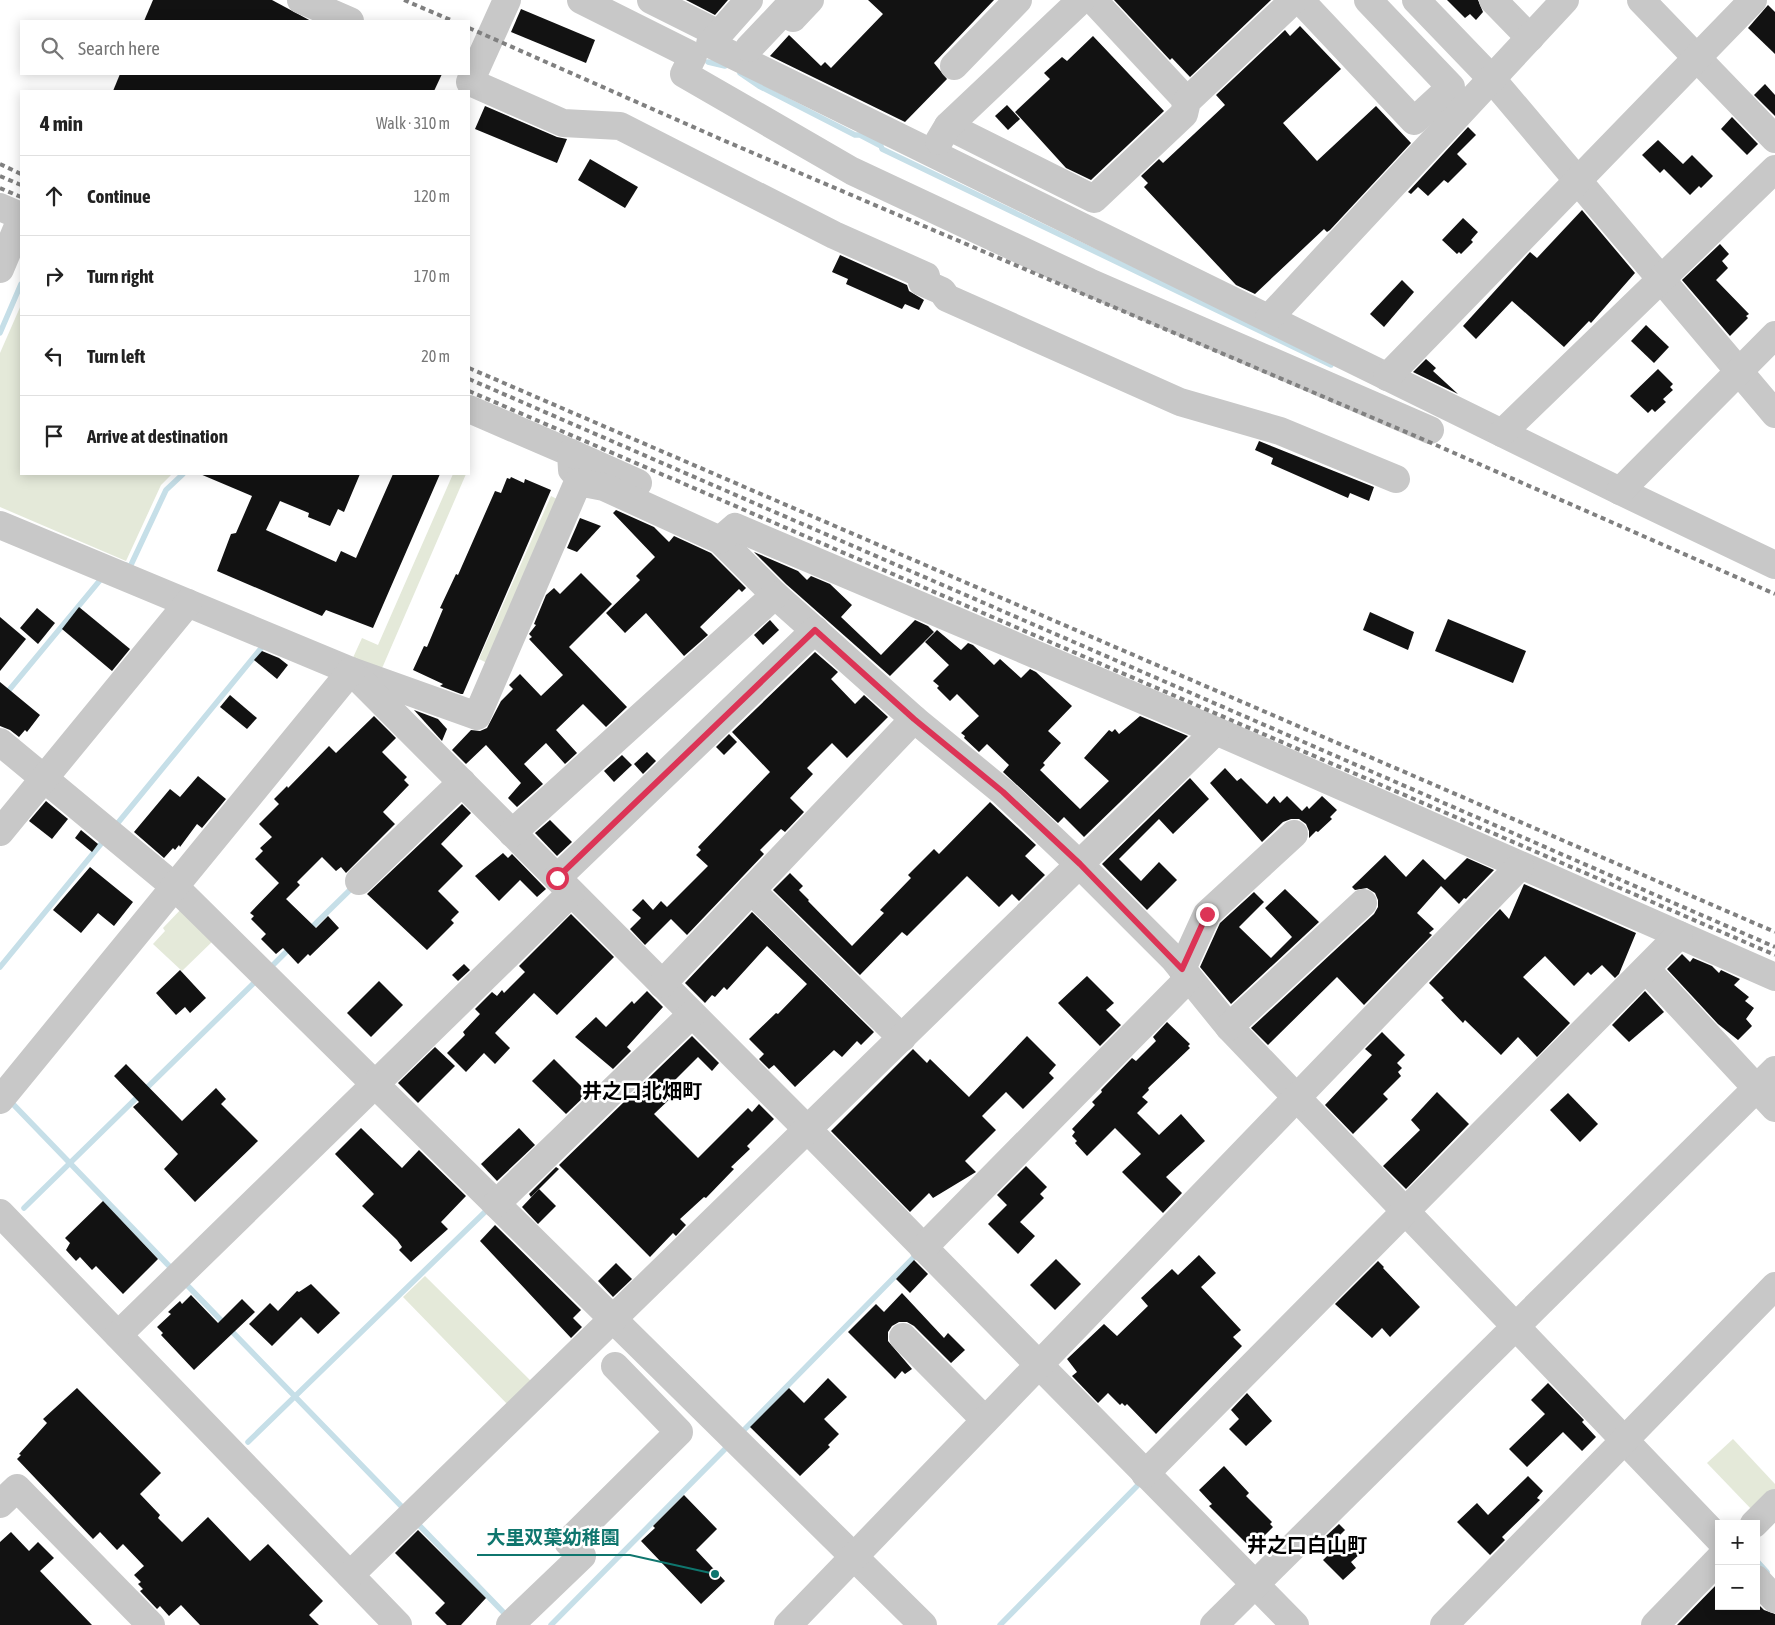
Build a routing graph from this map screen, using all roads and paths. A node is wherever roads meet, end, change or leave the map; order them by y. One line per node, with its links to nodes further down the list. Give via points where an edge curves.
1 (301, 0): 18 (street)
2 (507, 0): 24 (street)
3 (581, 0): 43 (street, via 693,56 684,74 852,171 1089,282)
4 (651, 0): 19 (street)
5 (750, 0): 19 (street)
6 (810, 0): 21 (street, via 793,18 785,10)
7 (1018, 0): 23 (street)
8 (1081, 0): 27 (street)
9 (1093, 0): 26 (street)
10 (1294, 0): 26 (street)
11 (1300, 0): 12 (street, via 1414,121 1451,87)
12 (1368, 0)
13 (1416, 0): 25 (street)
14 (1493, 0): 20 (street)
15 (1565, 0): 20 (street)
16 (1641, 0): 22 (street)
17 (1754, 0): 22 (street)
18 (348, 20)
19 (719, 34): 29 (street, via 710,44)
20 (1530, 38): 25 (street)
21 (749, 48)
22 (1697, 58): 28 (street); 31 (street)
23 (954, 66)
24 (471, 73): 46 (street, via 470,82 563,123 620,126 834,235 926,276 922,282 942,291 947,298 1180,402 1280,430)
25 (1491, 78): 31 (street); 37 (street)
26 (1187, 101): 27 (street, via 1184,114 1094,199)
27 (948, 126): 29 (street)
28 (1775, 139)
29 (931, 153): 37 (street)
30 (1775, 168): 36 (street)
31 (1578, 180): 36 (street); 40 (street)
32 (0, 207): 33 (street)
33 (20, 217)
34 (20, 220): 35 (street)
35 (0, 269)
36 (1661, 279): 39 (street); 44 (street)
37 (1269, 318): 40 (street)
38 (1775, 336): 39 (street)
39 (1739, 372): 42 (street); 48 (street)
40 (1387, 377): 44 (street)
41 (470, 409): 45 (street)
42 (1775, 414)
43 (1430, 430)
44 (1502, 433): 48 (street)
45 (571, 453): 47 (street, via 572,479); 50 (street)
46 (1396, 478)
47 (578, 482): 50 (street, via 604,487); 55 (street, via 478,716)
48 (1620, 491): 51 (street)
49 (0, 525): 53 (street)
50 (728, 533): 52 (street); 57 (street)
51 (1775, 565)
52 (776, 595): 54 (street); 62 (street)
53 (188, 603): 55 (street); 59 (street)
54 (815, 630): 56 (street); 68 (street)
55 (351, 671): 60 (street); 67 (street)
56 (914, 719): 64 (street, via 1003,792); 69 (street)
57 (1216, 731): 64 (street); 65 (street)
58 (0, 742): 59 (street)
59 (44, 779): 61 (street); 67 (street)
60 (462, 782): 62 (street); 66 (street)
61 (0, 832)
62 (512, 833): 68 (street)
63 (1294, 834): 73 (street, via 1207,914)
64 (1080, 864): 73 (street); 78 (street)
65 (1520, 866): 71 (street); 81 (street)
66 (359, 881)
67 (175, 886): 80 (street); 82 (street)
68 (564, 886): 75 (street); 80 (street)
69 (751, 890): 75 (street); 78 (street)
70 (1363, 903): 77 (street)
71 (1679, 935): 72 (street); 74 (street)
72 (1646, 969): 79 (street); 86 (street)
73 (1186, 973): 77 (street); 88 (street)
74 (1775, 977)
75 (662, 984): 76 (street)
76 (692, 1014): 84 (street); 85 (street)
77 (1229, 1027): 81 (street)
78 (902, 1038): 84 (street)
79 (1766, 1080): 83 (street); 91 (street)
80 (376, 1084): 85 (street); 92 (street)
81 (1297, 1098): 86 (street); 95 (street)
82 (0, 1100)
83 (1775, 1108)
84 (808, 1130): 88 (street); 90 (street)
85 (496, 1204): 90 (street)
86 (1406, 1212): 91 (street); 98 (street)
87 (0, 1213): 92 (street)
88 (923, 1248): 95 (street)
89 (1775, 1286): 97 (street)
90 (613, 1319): 103 (street); 105 (street)
91 (1516, 1327): 97 (street); 107 (street)
92 (118, 1335): 105 (street)
93 (903, 1337): 96 (street)
94 (615, 1366): 111 (street, via 679,1432 568,1542 582,1556)
95 (1038, 1366): 96 (street); 98 (street)
96 (985, 1420): 103 (street)
97 (1625, 1440): 102 (street); 116 (street)
98 (1146, 1474): 107 (street)
99 (1775, 1503): 101 (street)
100 (0, 1504): 109 (street, via 17,1488)
101 (1758, 1520)
102 (1715, 1535)
103 (854, 1557): 112 (street); 113 (street)
104 (1715, 1563): 117 (street)
105 (350, 1575): 110 (street)
106 (1760, 1583): 108 (street)
107 (1255, 1585): 114 (street); 115 (street)
108 (1775, 1600)
109 (151, 1625)
110 (398, 1625)
111 (510, 1625)
112 (788, 1625)
113 (923, 1625)
114 (1214, 1625)
115 (1295, 1625)
116 (1444, 1625)
117 (1655, 1625)

